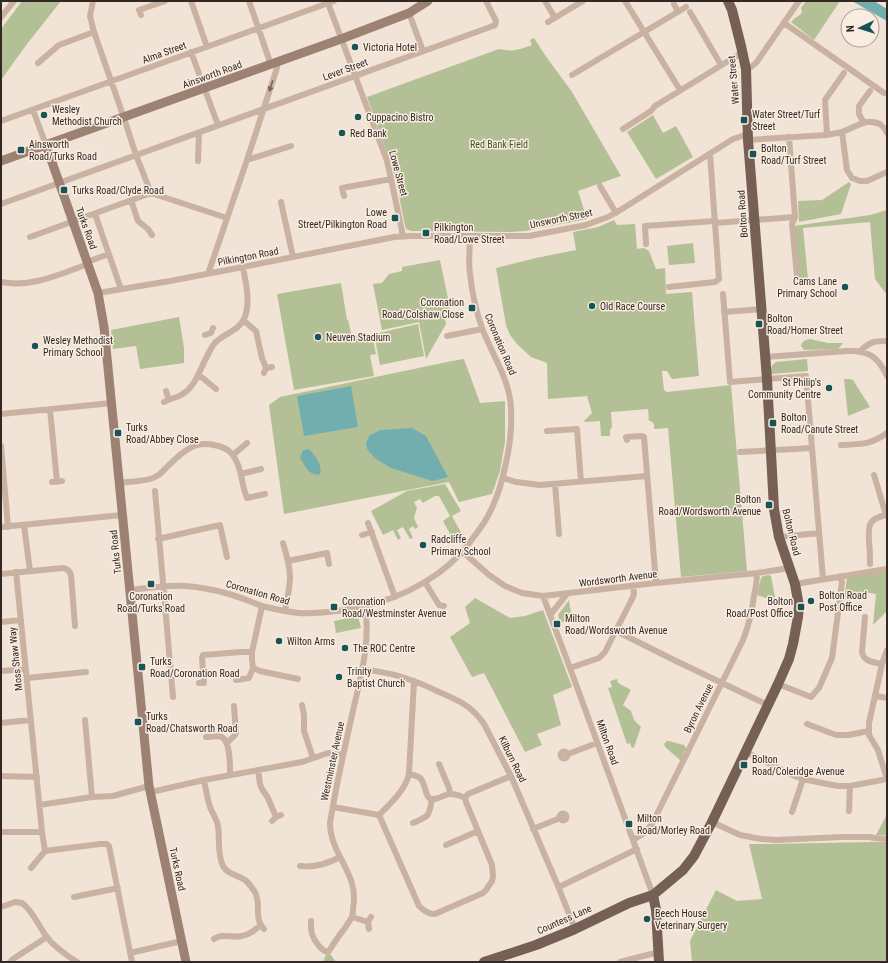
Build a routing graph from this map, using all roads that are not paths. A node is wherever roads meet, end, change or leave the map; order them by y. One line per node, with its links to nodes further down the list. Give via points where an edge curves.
1 (14, 1): 18 (street)
2 (94, 1): 23 (street, via 90,16)
3 (165, 1): 17 (street, via 140,10)
4 (191, 1): 26 (street)
5 (249, 1): 22 (street)
6 (486, 1): 27 (street, Lever Street, via 496,21 493,26)
7 (545, 1): 19 (street)
8 (583, 1): 19 (street)
9 (626, 1): 24 (street)
10 (728, 1): 29 (main road, Water Street)
11 (799, 1): 21 (street)
12 (331, 2): 22 (street, Alma Street); 25 (street, Lowe Street)
13 (424, 2): 16 (street, Ainsworth Road)
14 (674, 4): 15 (street)
15 (678, 12): 24 (street); 32 (street, via 688,9)
16 (409, 13): 25 (street, Ainsworth Road); 27 (street)
17 (141, 15)
18 (1, 17)
19 (555, 18): 20 (street)
20 (548, 22)
21 (784, 23): 33 (street, via 756,63); 41 (street)
22 (258, 28): 26 (street, Alma Street); 31 (street)
23 (94, 32): 30 (street, via 59,45); 37 (street)
24 (644, 32): 34 (street); 39 (street)
25 (341, 39): 31 (street, Ainsworth Road); 36 (street, Lowe Street)
26 (207, 47): 28 (street, Alma Street)
27 (423, 51): 36 (street, Lever Street)
28 (191, 52): 37 (street, Alma Street); 38 (street)
29 (743, 52): 32 (street); 33 (main road, Water Street)
30 (37, 63)
31 (274, 64): 38 (street, Ainsworth Road); 42 (street, one-way to 42, via 277,68)
32 (721, 65): 39 (street)
33 (746, 69): 53 (main road, Water Street)
34 (574, 71)
35 (844, 73): 52 (street, via 825,100)
36 (355, 76): 42 (street, Lever Street); 63 (street, Lowe Street, via 387,161)
37 (112, 81): 43 (street, Alma Street); 44 (street)
38 (205, 89): 44 (street, Ainsworth Road); 47 (street)
39 (680, 90): 48 (street)
40 (870, 91): 46 (street, via 859,106 859,114)
41 (884, 93)
42 (264, 108): 47 (street, Lever Street); 59 (street)
43 (32, 110): 45 (street, Alma Street); 55 (street)
44 (124, 118): 55 (street, Ainsworth Road); 58 (street)
45 (1, 121)
46 (864, 123): 50 (street, Unsworth Street); 51 (street, via 880,124)
47 (218, 125): 49 (street, Lever Street)
48 (623, 129)
49 (199, 132): 58 (street, Lever Street); 61 (street)
50 (842, 132): 52 (street, Unsworth Street); 62 (street, via 846,170 852,178 867,181)
51 (887, 133)
52 (827, 135): 54 (street, Unsworth Street)
53 (748, 137): 54 (street, Unsworth Street); 57 (street, Unsworth Street, via 733,139); 75 (main road, Bolton Road)
54 (790, 137): 73 (street)
55 (46, 145): 60 (street, Ainsworth Road); 64 (street, Turks Road)
56 (291, 146): 59 (street)
57 (710, 154): 71 (street, Unsworth Street); 77 (street)
58 (136, 155): 64 (street, Lever Street); 66 (street)
59 (247, 160): 74 (street)
60 (1, 161)
61 (198, 161)
62 (887, 172)
63 (391, 179): 67 (street, via 342,188); 79 (street, Lowe Street)
64 (59, 183): 70 (street, Lever Street); 76 (street, Turks Road)
65 (600, 186): 71 (street)
66 (151, 193): 68 (street); 74 (street)
67 (344, 196)
68 (131, 200): 72 (street); 78 (street, via 138,221)
69 (281, 202): 84 (street)
70 (1, 204)
71 (616, 213): 80 (street, Unsworth Street, via 586,225 529,236)
72 (95, 214): 76 (street); 83 (street)
73 (795, 217): 75 (street); 88 (street, via 792,224)
74 (227, 218): 87 (street)
75 (755, 220): 77 (street); 94 (main road, Bolton Road)
76 (73, 222): 81 (street); 85 (street, Turks Road)
77 (715, 222): 82 (street, via 645,226); 90 (street, via 719,279 715,282)
78 (152, 235)
79 (403, 236): 80 (street, Unsworth Street); 84 (street, Pilkington Road)
80 (470, 236): 97 (street, Coronation Road, via 470,274)
81 (30, 237)
82 (646, 244)
83 (109, 254): 85 (street); 91 (street)
84 (293, 257): 86 (street, Pilkington Road)
85 (88, 263): 89 (street, via 36,282); 92 (street, Turks Road)
86 (243, 267): 87 (street, Pilkington Road); 96 (street, via 248,300)
87 (208, 274): 91 (street, Pilkington Road)
88 (797, 276)
89 (1, 282)
90 (673, 288)
91 (121, 289): 92 (street, Pilkington Road)
92 (98, 293): 110 (street, Turks Road)
93 (723, 294): 95 (street)
94 (762, 309): 95 (street); 103 (main road, Bolton Road)
95 (724, 312): 107 (street, via 730,382)
96 (244, 321): 100 (street); 104 (street, via 256,331 262,358)
97 (482, 329): 99 (street); 128 (street, Coronation Road, via 502,370 511,406 510,443)
98 (210, 332): 100 (street)
99 (448, 336)
100 (217, 341): 105 (street, via 210,349)
101 (887, 341): 102 (street, via 868,344)
102 (860, 352): 103 (street); 106 (street, via 878,360)
103 (765, 357): 107 (main road, Bolton Road)
104 (268, 369)
105 (198, 375): 108 (street, via 210,381); 109 (street, via 195,382 181,395 166,401)
106 (887, 376)
107 (767, 379): 119 (street, via 806,376); 120 (main road, Bolton Road)
108 (216, 389)
109 (166, 391)
110 (112, 403): 111 (street); 130 (street, Turks Road)
111 (50, 409): 112 (street); 129 (street)
112 (1, 414)
113 (547, 430): 131 (street, via 577,428)
114 (887, 433): 118 (street, via 870,443 855,442)
115 (627, 440): 127 (street, via 626,437 644,437)
116 (247, 443): 122 (street)
117 (1, 446): 124 (street)
118 (841, 446)
119 (812, 448): 120 (street); 142 (street)
120 (770, 451): 121 (street); 145 (main road, Bolton Road, via 774,514)
121 (740, 452)
122 (233, 455): 125 (street); 130 (street, via 225,448 199,444 183,451 156,477)
123 (261, 469): 125 (street)
124 (2, 472): 139 (street)
125 (241, 474): 134 (street, via 247,498)
126 (874, 475): 136 (street)
127 (647, 476): 131 (street); 162 (street)
128 (503, 478): 132 (street, via 528,484); 148 (street, Coronation Road, via 487,518)
129 (57, 482)
130 (119, 482): 135 (street, Turks Road)
131 (581, 482): 132 (street)
132 (554, 484): 143 (street)
133 (155, 491): 146 (street)
134 (265, 494)
135 (122, 515): 138 (street); 166 (street, Turks Road)
136 (887, 515): 152 (street, via 879,516 871,523 867,555)
137 (368, 522): 141 (street)
138 (24, 525): 139 (street); 155 (street)
139 (8, 526): 140 (street)
140 (1, 527)
141 (372, 532): 144 (street); 169 (street)
142 (819, 533): 145 (street); 160 (street)
143 (559, 534)
144 (362, 535)
145 (779, 537): 153 (main road, Bolton Road)
146 (158, 539): 149 (street, via 220,525); 165 (street)
147 (283, 543): 150 (street)
148 (463, 552): 161 (street, Coronation Road); 168 (street, Wordsworth Avenue, via 505,586 522,593)
149 (227, 557)
150 (288, 561): 151 (street, via 326,553); 173 (street, via 290,577)
151 (329, 564)
152 (870, 564)
153 (790, 568): 157 (street, Wordsworth Avenue); 163 (main road, Bolton Road)
154 (887, 569): 159 (street)
155 (30, 570): 156 (street); 178 (street, via 66,568 70,572)
156 (16, 572): 158 (street); 175 (street, Moss Shaw Way)
157 (757, 573): 162 (street, Wordsworth Avenue); 194 (street, Byron Avenue, via 747,628)
158 (1, 574)
159 (840, 576): 160 (street); 195 (street, via 842,582 832,658 819,688 810,697)
160 (822, 579): 163 (street)
161 (425, 582): 169 (street, Coronation Road); 172 (street, via 439,604)
162 (656, 583): 164 (street, Wordsworth Avenue)
163 (795, 584): 195 (main road, Bolton Road, via 799,606 796,633 789,659)
164 (633, 586): 167 (street, Wordsworth Avenue); 179 (street, via 633,597)
165 (162, 587): 166 (street, Coronation Road); 170 (street, Coronation Road, via 208,589); 197 (street)
166 (130, 590): 225 (street, Turks Road)
167 (567, 594): 168 (street, Wordsworth Avenue); 174 (street)
168 (542, 596): 174 (street, Milton Road)
169 (396, 597): 171 (street, Coronation Road)
170 (262, 606): 173 (street, Coronation Road); 181 (street)
171 (365, 606): 173 (street, Coronation Road, via 325,612); 184 (street, Westminster Avenue, via 367,636)
172 (444, 606)
173 (285, 611)
174 (550, 615): 185 (street, Milton Road)
175 (21, 620): 177 (street); 186 (street, Moss Shaw Way)
176 (867, 621): 182 (street, via 863,657)
177 (1, 622)
178 (76, 626)
179 (616, 631): 185 (street, via 603,656); 194 (street)
180 (887, 650): 182 (street)
181 (252, 652): 183 (street); 193 (street, via 204,656 204,683)
182 (882, 664): 196 (street)
183 (253, 668): 190 (street); 191 (street, via 249,678)
184 (363, 668): 192 (street, Kilburn Road); 212 (street, Westminster Avenue)
185 (570, 668): 209 (street, Milton Road)
186 (26, 669): 187 (street); 189 (street, Moss Shaw Way)
187 (1, 672)
188 (86, 672): 189 (street)
189 (27, 678): 202 (street, Moss Shaw Way)
190 (298, 679)
191 (236, 680)
192 (414, 681): 216 (street); 219 (street, Kilburn Road, via 459,701 472,710 484,724)
193 (199, 683)
194 (722, 683): 200 (street); 244 (street, Byron Avenue, via 652,824)
195 (778, 684): 200 (main road, Bolton Road)
196 (876, 696): 198 (street); 206 (street)
197 (173, 697)
198 (887, 698)
199 (302, 705): 213 (street, via 304,731)
200 (768, 705): 210 (main road, Bolton Road)
201 (234, 706): 208 (street, via 236,735)
202 (31, 720): 204 (street); 220 (street, Moss Shaw Way)
203 (86, 720): 227 (street)
204 (1, 723)
205 (810, 726): 206 (street, via 836,735)
206 (868, 731): 222 (street, via 878,750)
207 (206, 738): 208 (street, via 222,737)
208 (227, 743): 217 (street)
209 (598, 743): 211 (street); 244 (street, Milton Road)
210 (746, 752): 221 (street, via 785,772); 237 (main road, Bolton Road)
211 (568, 754)
212 (343, 755): 213 (street, via 328,753); 231 (street, Westminster Avenue)
213 (313, 758): 215 (street)
214 (439, 764): 226 (street)
215 (258, 770): 217 (street); 235 (street, via 260,784)
216 (409, 774): 229 (street, via 419,776 427,795); 234 (street, via 403,788)
217 (230, 775): 223 (street)
218 (1, 776): 220 (street)
219 (511, 776): 228 (street, via 468,794); 239 (street, Kilburn Road)
220 (37, 777): 230 (street, Moss Shaw Way)
221 (803, 778): 224 (street, via 838,786); 232 (street)
222 (887, 779): 224 (street)
223 (204, 780): 225 (street); 260 (street, via 210,806 217,821 221,861 226,870 245,880 254,892 262,927 242,936)
224 (850, 786): 233 (street)
225 (150, 789): 227 (street); 262 (street, Turks Road)
226 (450, 794): 228 (street); 229 (street)
227 (92, 797): 230 (street)
228 (465, 798): 240 (street)
229 (432, 799): 238 (street, via 428,815)
230 (39, 805): 242 (street, Moss Shaw Way)
231 (332, 807): 234 (street); 248 (street, Westminster Avenue, via 330,828)
232 (795, 809)
233 (850, 811)
234 (379, 815): 240 (street, via 420,906 430,914 479,896 490,886 493,876 492,865)
235 (276, 818)
236 (560, 818): 239 (street)
237 (712, 822): 243 (street, via 740,835 761,839); 253 (main road, Bolton Road, via 690,861 678,875)
238 (413, 823)
239 (534, 829): 251 (street, Kilburn Road)
240 (478, 831): 245 (street)
241 (1, 832): 242 (street)
242 (42, 832): 247 (street, Moss Shaw Way)
243 (887, 838)
244 (633, 840): 246 (street, Milton Road)
245 (446, 845)
246 (637, 849): 251 (street); 253 (street, Milton Road)
247 (45, 851): 250 (street); 252 (street, via 107,844)
248 (340, 857): 249 (street, via 320,866); 256 (street, Westminster Avenue, via 354,890)
249 (300, 866)
250 (31, 868)
251 (559, 887): 259 (street, Kilburn Road)
252 (118, 888): 254 (street); 263 (street)
253 (653, 895): 259 (main road, Countess Lane, via 629,903); 264 (main road)
254 (74, 898)
255 (1, 907): 261 (street, via 15,902 22,903 29,909)
256 (352, 917): 257 (street, Westminster Avenue, via 327,952 312,934 309,920); 258 (street)
257 (318, 920)
258 (369, 923)
259 (575, 929): 269 (main road, Countess Lane)
260 (215, 935)
261 (47, 937): 265 (street); 266 (street)
262 (182, 941): 263 (street); 268 (street, Turks Road)
263 (130, 953): 267 (street)
264 (658, 958): 270 (street, via 651,954)
265 (10, 962)
266 (77, 962)
267 (132, 962)
268 (186, 962)
269 (484, 962)
270 (620, 962)

